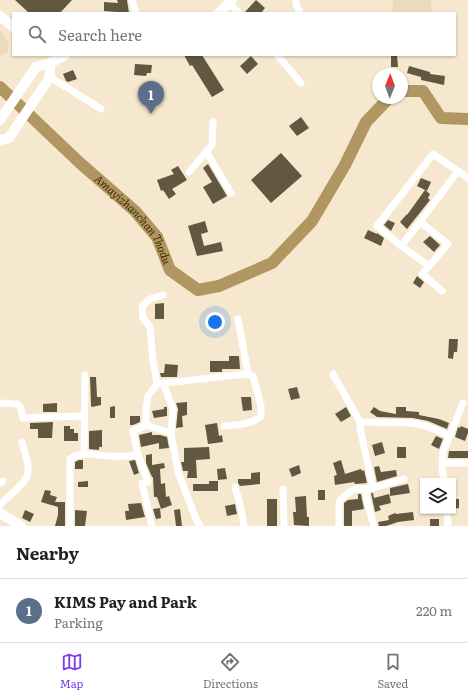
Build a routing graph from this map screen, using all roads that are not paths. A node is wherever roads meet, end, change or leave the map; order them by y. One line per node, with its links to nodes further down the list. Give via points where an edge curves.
1 (132, 0): 4 (street)
2 (296, 0): 7 (street)
3 (231, 1): 5 (main road); 6 (street)
4 (136, 12)
5 (220, 12)
6 (238, 12)
7 (300, 12)
8 (0, 16): 9 (main road)
9 (12, 26)
10 (62, 56): 12 (main road)
11 (278, 56): 14 (street)
12 (51, 59): 13 (main road); 16 (main road, via 36,67)
13 (47, 80): 15 (street); 18 (main road, via 9,138)
14 (302, 83)
15 (101, 109)
16 (1, 118)
17 (213, 122): 19 (street, via 212,145)
18 (0, 140)
19 (206, 151): 21 (street); 23 (street)
20 (458, 171): 22 (street); 24 (street); 25 (street, via 433,154 377,226)
21 (189, 172)
22 (467, 175)
23 (231, 193)
24 (420, 222): 25 (street); 26 (street, via 448,244)
25 (401, 246): 26 (street)
26 (429, 266): 27 (street, via 422,274)
27 (442, 291)
28 (163, 295): 33 (street, via 150,299 143,305 142,310 143,318 150,327 153,361)
29 (238, 320): 30 (street)
30 (248, 374): 33 (street); 39 (street, via 253,376 261,416 252,421)
31 (333, 374): 37 (street)
32 (85, 375): 36 (street)
33 (160, 384): 38 (street, via 148,396); 40 (street, via 173,409)
34 (463, 402): 41 (street)
35 (0, 403): 36 (street, via 18,404 22,418)
36 (84, 416): 43 (street)
37 (360, 422): 41 (street, via 412,423); 50 (street)
38 (146, 425): 40 (street); 44 (street, via 133,431)
39 (224, 426)
40 (172, 433): 58 (street, via 178,472)
41 (450, 436): 45 (street, via 443,452)
42 (22, 442): 52 (street, via 28,470 26,479)
43 (84, 454): 44 (street); 56 (street, via 74,455 70,459)
44 (138, 455): 57 (street)
45 (442, 463): 46 (street); 47 (street)
46 (468, 463)
47 (444, 478)
48 (404, 479): 50 (street)
49 (235, 487): 59 (street)
50 (370, 488): 61 (street, via 355,489 340,500); 62 (street, via 367,501)
51 (284, 489): 60 (street)
52 (0, 505)
53 (0, 513): 55 (main road)
54 (447, 514): 63 (street)
55 (21, 526)
56 (70, 526)
57 (152, 526)
58 (200, 526)
59 (244, 526)
60 (284, 526)
61 (339, 526)
62 (374, 526)
63 (448, 526)

